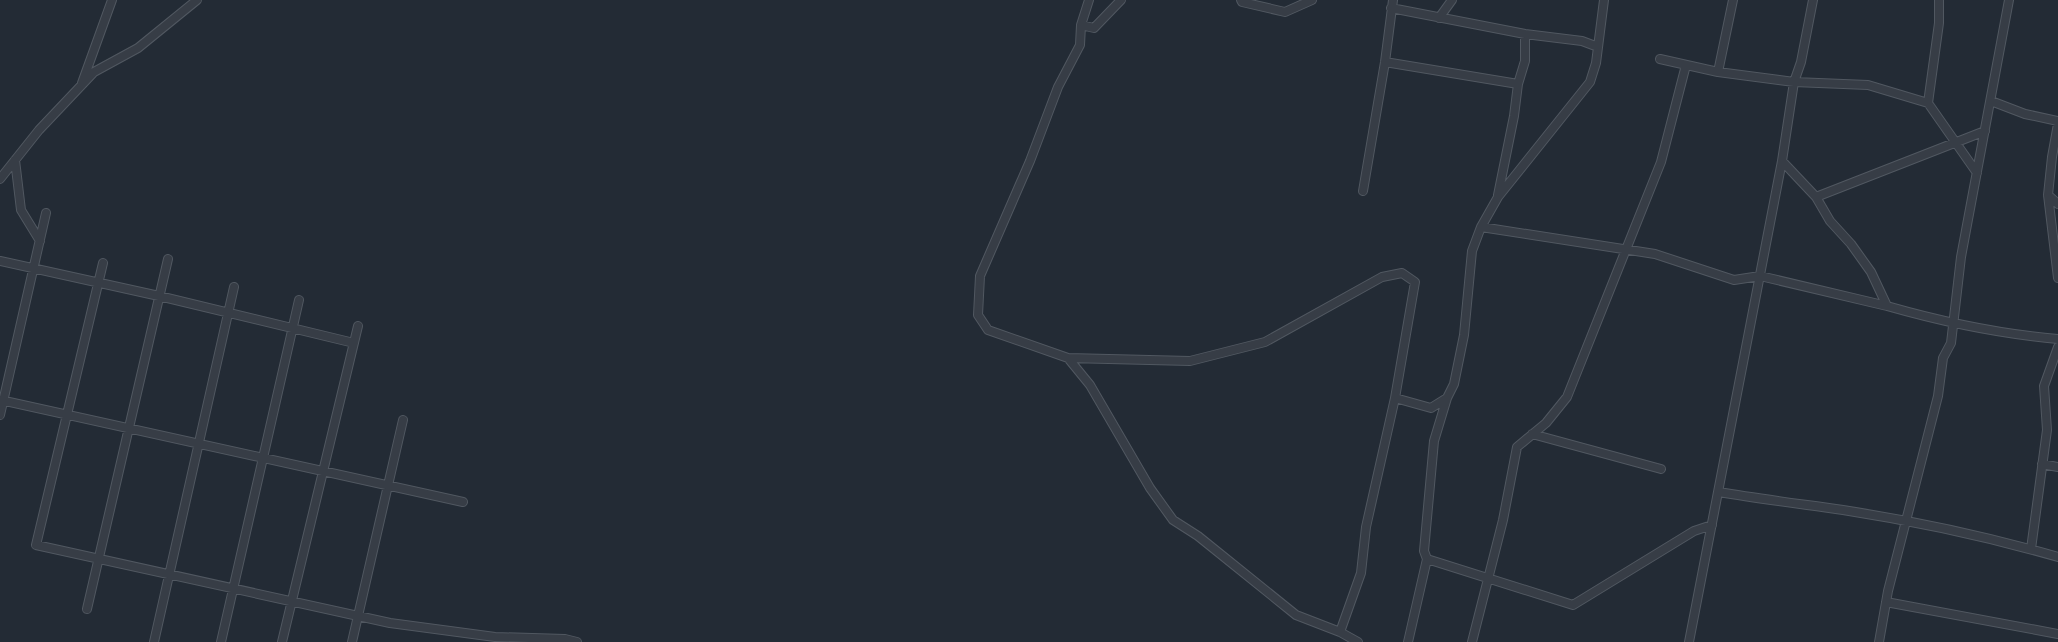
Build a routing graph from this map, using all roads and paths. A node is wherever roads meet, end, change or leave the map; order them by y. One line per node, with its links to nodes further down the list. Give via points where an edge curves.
1 (112, 0): 24 (street)
2 (197, 0): 24 (street, via 138,48 94,72)
3 (1089, 0): 15 (street)
4 (1121, 0): 15 (street, via 1094,28)
5 (1241, 0): 6 (street, via 1285,12)
6 (1312, 0)
7 (1452, 0): 14 (street)
8 (1604, 0): 17 (street)
9 (1733, 0): 21 (street)
10 (1812, 0): 22 (street)
11 (1939, 0): 26 (street)
12 (2009, 0): 25 (street)
13 (1392, 4): 14 (street); 19 (street)
14 (1439, 18): 16 (street)
15 (1081, 25): 61 (street, via 1080,45 1058,87 1030,162 980,276 978,315 988,330)
16 (1525, 34): 17 (street, via 1582,41); 23 (street, via 1525,61)
17 (1598, 47): 36 (street, via 1590,82)
18 (1660, 59): 20 (street)
19 (1384, 62): 23 (street); 34 (street)
20 (1686, 65): 21 (street); 42 (street, via 1661,162)
21 (1718, 72): 22 (street)
22 (1794, 82): 26 (street, via 1868,84); 31 (street)
23 (1518, 84): 36 (street)
24 (81, 86): 30 (street)
25 (1991, 101): 27 (street); 28 (street)
26 (1928, 103): 29 (street)
27 (2058, 122): 35 (street)
28 (1985, 130): 29 (street); 32 (street)
29 (1954, 142): 32 (street); 37 (street)
30 (15, 160): 33 (street); 41 (street, via 21,210)
31 (1782, 161): 37 (street); 47 (street)
32 (1977, 173): 55 (street)
33 (0, 178)
34 (1363, 191)
35 (2048, 195): 38 (street); 48 (street)
36 (1498, 197): 40 (street)
37 (1816, 197): 53 (street, via 1830,221 1871,272)
38 (2058, 204)
39 (46, 213): 41 (street)
40 (1481, 227): 42 (street); 63 (street, via 1472,251 1464,335 1454,384)
41 (40, 240): 46 (street)
42 (1625, 249): 47 (street, via 1655,254 1734,280); 69 (street, via 1567,397)
43 (168, 259): 51 (street)
44 (0, 261): 46 (street)
45 (103, 263): 49 (street)
46 (34, 268): 49 (street); 64 (street)
47 (1760, 276): 53 (street); 77 (street)
48 (2058, 278)
49 (98, 283): 51 (street); 66 (street)
50 (234, 287): 54 (street)
51 (159, 296): 54 (street); 68 (street)
52 (299, 300): 57 (street)
53 (1887, 306): 55 (street)
54 (228, 313): 57 (street); 70 (street)
55 (1953, 323): 58 (street, via 2019,336); 79 (street)
56 (358, 326): 59 (street)
57 (293, 328): 59 (street); 71 (street)
58 (2058, 339)
59 (354, 343): 75 (street)
60 (2058, 347): 72 (street, via 2044,386 2047,430)
61 (1068, 358): 62 (street, via 1190,361 1265,342 1382,277 1402,273 1415,282); 92 (street, via 1090,385 1150,488 1173,520 1198,536 1296,615)
62 (1395, 398): 63 (street, via 1431,408); 92 (street, via 1366,527 1360,573)
63 (1446, 398): 84 (street, via 1434,441 1424,551)
64 (2, 400): 65 (street); 66 (street)
65 (0, 415)
66 (67, 415): 68 (street); 83 (street, via 36,545)
67 (403, 420): 76 (street)
68 (129, 428): 70 (street); 83 (street)
69 (1532, 434): 74 (street); 86 (street, via 1517,446 1503,520)
70 (199, 444): 71 (street); 85 (street)
71 (263, 458): 75 (street); 87 (street)
72 (2042, 464): 73 (street); 81 (street)
73 (2058, 467)
74 (1661, 469)
75 (324, 471): 76 (street); 88 (street)
76 (389, 485): 78 (street); 91 (street)
77 (1719, 492): 79 (street); 80 (street)
78 (463, 502)
79 (1906, 522): 81 (street); 89 (street)
80 (1712, 525): 86 (street, via 1694,531 1573,605); 102 (street)
81 (2031, 549): 82 (street)
82 (2058, 557)
83 (99, 559): 85 (street); 90 (street)
84 (1428, 559): 86 (street); 100 (street)
85 (169, 574): 87 (street); 94 (street)
86 (1487, 579): 101 (street)
87 (233, 588): 88 (street); 95 (street)
88 (291, 601): 91 (street); 96 (street)
89 (1886, 602): 93 (street); 103 (street)
90 (87, 609)
91 (358, 616): 97 (street); 98 (street, via 495,637)
92 (1340, 632): 99 (street)
93 (2058, 634)
94 (154, 642)
95 (221, 642)
96 (282, 642)
97 (352, 642)
98 (577, 642)
99 (1358, 642)
100 (1408, 642)
101 (1472, 642)
102 (1689, 642)
103 (1879, 642)

